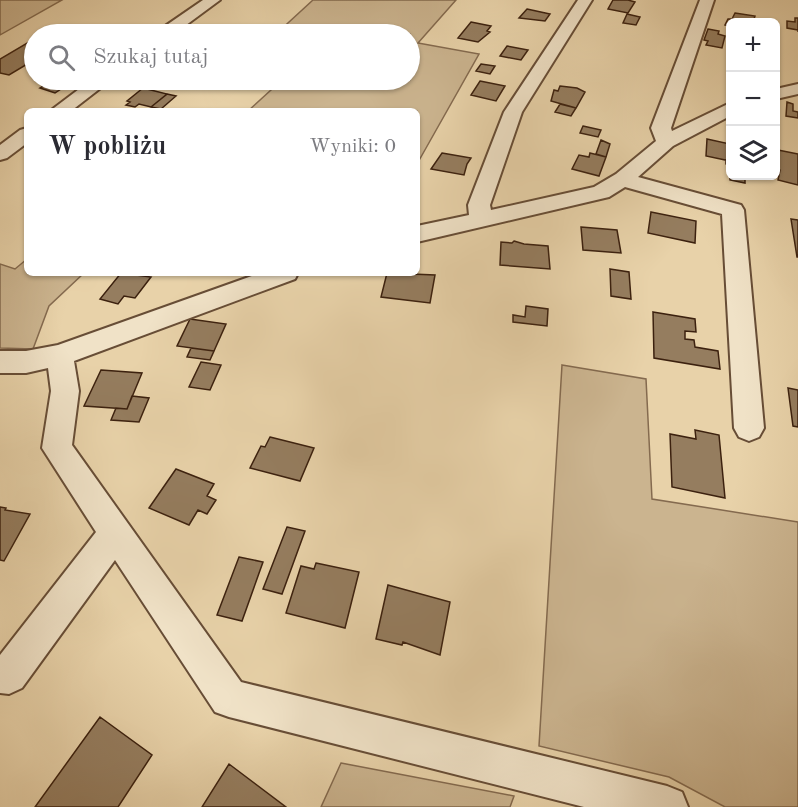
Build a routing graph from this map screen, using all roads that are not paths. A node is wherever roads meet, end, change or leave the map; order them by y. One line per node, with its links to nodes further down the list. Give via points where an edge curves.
1 (213, 0): 4 (street)
2 (585, 0): 14 (street, via 513,112 479,206)
3 (707, 0): 11 (street, via 661,128)
4 (178, 24)
5 (798, 89): 7 (street)
6 (88, 90): 8 (street)
7 (780, 93)
8 (63, 108)
9 (726, 111): 11 (street)
10 (24, 136): 12 (street)
11 (666, 142): 13 (street)
12 (0, 154)
13 (623, 179): 14 (street, via 587,196); 19 (street, via 734,210)
14 (481, 219): 15 (street)
15 (420, 233)
16 (278, 276): 17 (street)
17 (60, 355): 18 (street, via 26,362); 20 (street, via 65,391 57,448)
18 (0, 362)
19 (749, 428)
20 (116, 533): 21 (street, via 9,675); 22 (street, via 228,698)
21 (0, 674)
22 (667, 807)

